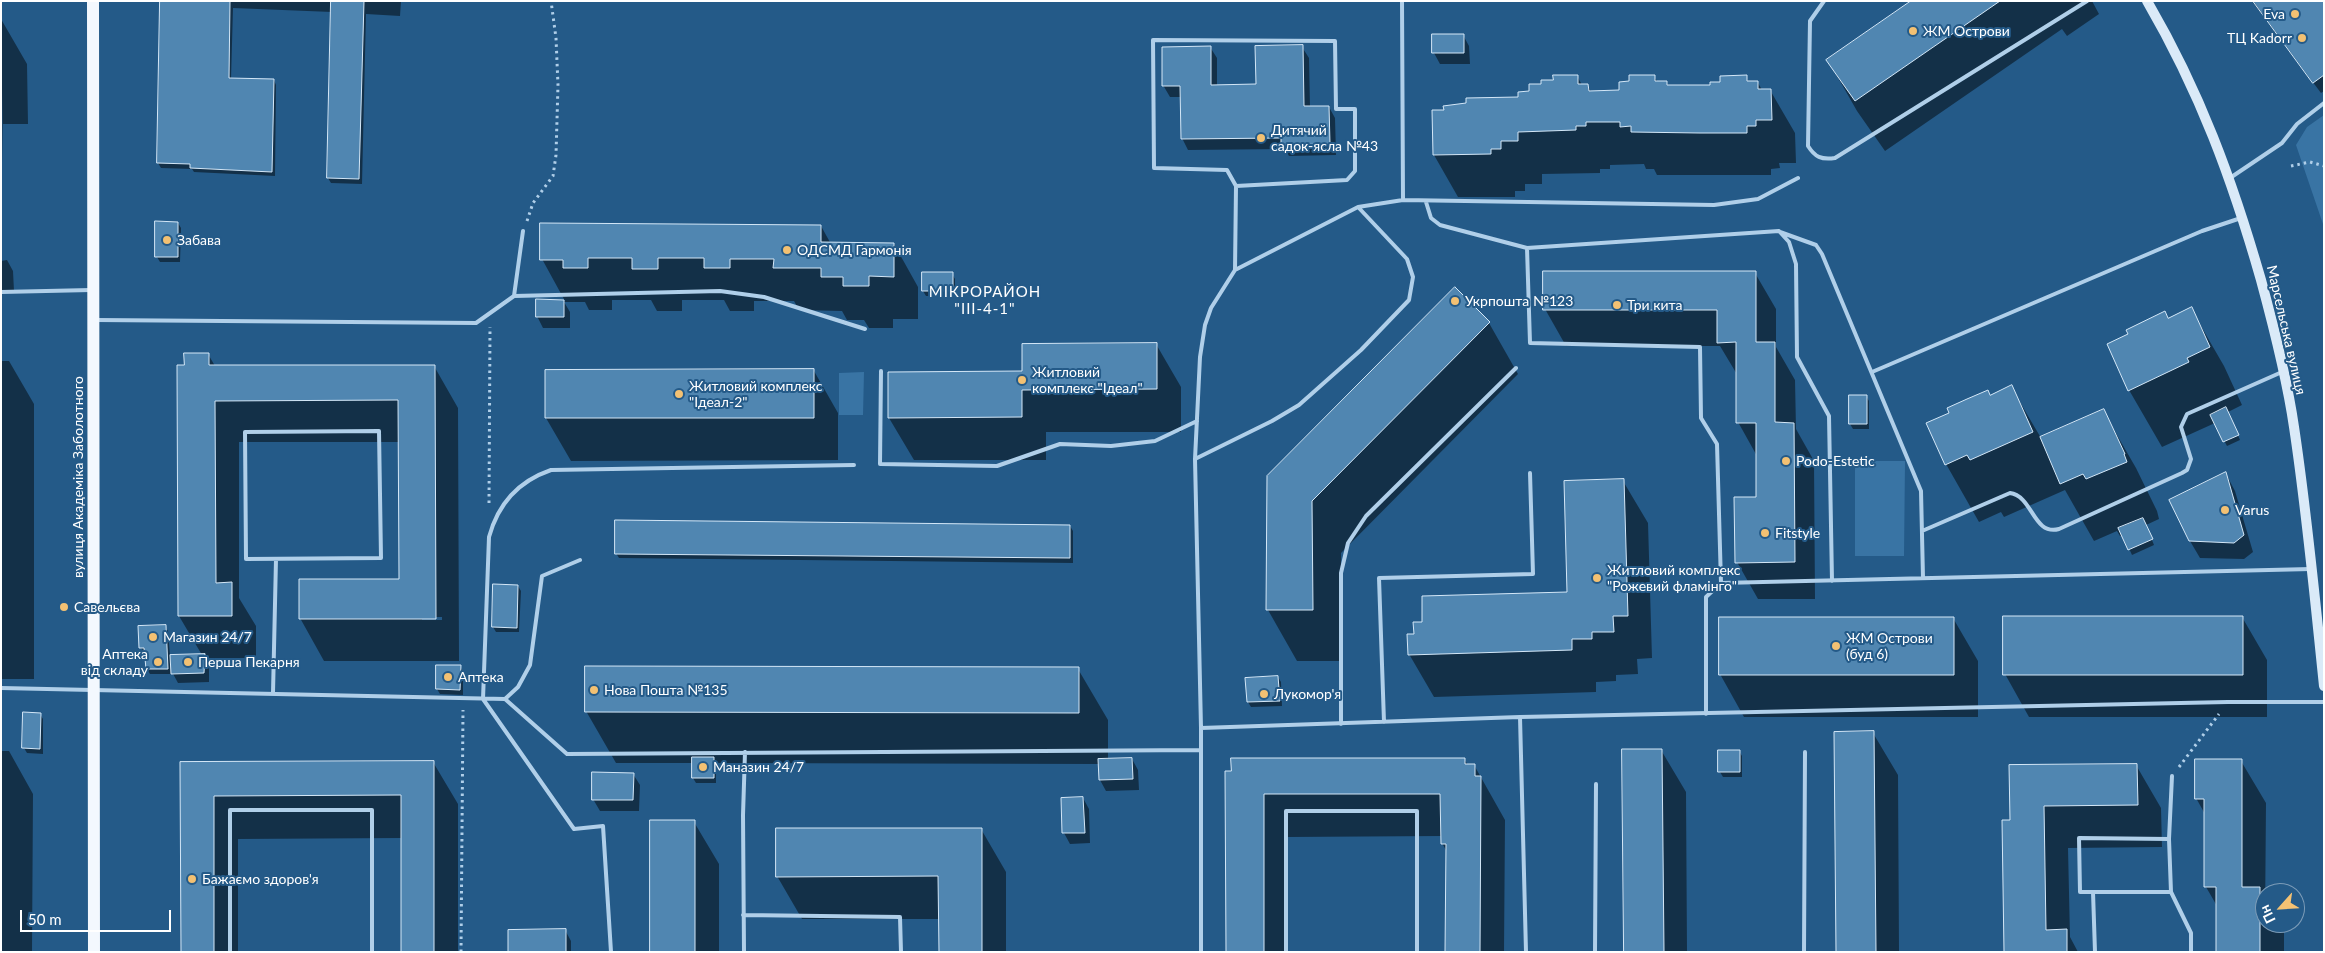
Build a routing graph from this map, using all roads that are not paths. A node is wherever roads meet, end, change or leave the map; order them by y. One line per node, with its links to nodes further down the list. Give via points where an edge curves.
1 (93, 1): 18 (main road, вулиця Академіка Заболотного)
2 (1402, 1): 10 (lane)
3 (1824, 1): 4 (lane, via 1810,21 1808,146 1814,155 1825,159 1843,153)
4 (2087, 1)
5 (2147, 1): 8 (street, Марсельська вулиця, via 2198,101)
6 (2324, 104): 8 (lane, via 2297,124 2282,143)
7 (1798, 178): 11 (lane, via 1758,199 1714,205)
8 (2230, 178): 13 (street, Марсельська вулиця)
9 (1236, 186): 9 (lane, via 1347,180 1355,171 1355,109 1336,109 1335,41 1153,40 1154,168 1227,170); 17 (lane)
10 (1402, 200): 11 (lane); 12 (lane)
11 (1426, 202): 16 (lane, via 1431,218 1440,225)
12 (1358, 207): 17 (lane); 28 (lane, via 1407,259 1413,277 1409,300 1354,356 1299,405)
13 (2243, 217): 25 (lane, via 2202,231); 26 (street, Марсельська вулиця, via 2273,322)
14 (523, 231): 20 (lane)
15 (1778, 231): 16 (lane); 25 (lane, via 1816,245 1822,254); 36 (lane, via 1789,242 1796,264 1797,358 1829,416)
16 (1527, 248): 37 (lane, via 1530,343 1700,347 1700,418 1717,444)
17 (1235, 270): 27 (lane, via 1211,308 1205,325)
18 (93, 290): 19 (lane); 21 (main road, вулиця Академіка Заболотного)
19 (1, 292)
20 (514, 296): 21 (lane, via 476,323); 22 (lane, via 728,291 764,297)
21 (93, 320): 40 (main road, вулиця Академіка Заболотного)
22 (865, 329)
23 (1516, 368): 48 (lane, via 1366,516 1348,543 1341,574)
24 (881, 370): 27 (lane, via 880,464 997,466 1060,444 1111,446 1155,441)
25 (1872, 372): 31 (lane, via 1922,491)
26 (2283, 372): 31 (lane, via 2187,414 2181,427 2192,459 2187,470 2068,525 2054,530 2042,526 2026,501 2010,493); 34 (street, Марсельська вулиця, via 2294,425)
27 (1197, 421): 28 (lane)
28 (1195, 460): 49 (lane)
29 (854, 465): 42 (lane, via 551,470 534,476 519,486 505,503 489,537)
30 (1530, 473): 47 (lane, via 1533,574 1379,578)
31 (1922, 532): 35 (lane)
32 (276, 559): 32 (lane, via 381,558 379,431 245,432 246,559); 41 (lane)
33 (580, 560): 43 (lane, via 542,576 530,665 518,687)
34 (2312, 569): 35 (lane); 38 (street, Марсельська вулиця)
35 (1923, 578): 36 (lane)
36 (1832, 581): 37 (lane)
37 (1721, 583): 45 (lane, via 1706,597)
38 (2324, 686)
39 (1, 688): 40 (lane)
40 (94, 689): 41 (lane); 59 (main road, вулиця Академіка Заболотного)
41 (273, 693): 42 (lane)
42 (482, 699): 43 (lane); 62 (lane, via 574,829 603,826)
43 (505, 699): 51 (lane, via 568,754)
44 (2324, 702): 45 (lane)
45 (1706, 714): 46 (lane)
46 (1520, 717): 47 (lane); 68 (lane)
47 (1384, 722): 48 (lane)
48 (1341, 724): 49 (lane)
49 (1201, 728): 50 (lane)
50 (1201, 750): 51 (lane); 65 (lane)
51 (745, 752): 58 (lane)
52 (1806, 752): 70 (lane)
53 (2172, 776): 55 (lane)
54 (1596, 784): 69 (lane)
55 (2169, 839): 56 (lane, via 2079,838 2080,892); 57 (lane)
56 (2094, 892): 57 (lane); 71 (lane)
57 (2171, 892): 72 (lane, via 2191,933)
58 (743, 916): 63 (lane); 64 (lane, via 900,918)
59 (94, 952)
60 (230, 952): 61 (lane, via 230,810 372,810)
61 (372, 952)
62 (610, 952)
63 (744, 952)
64 (901, 952)
65 (1201, 952)
66 (1286, 952): 67 (lane, via 1286,811 1417,811)
67 (1417, 952)
68 (1526, 952)
69 (1595, 952)
70 (1804, 952)
71 (2095, 952)
72 (2191, 952)

